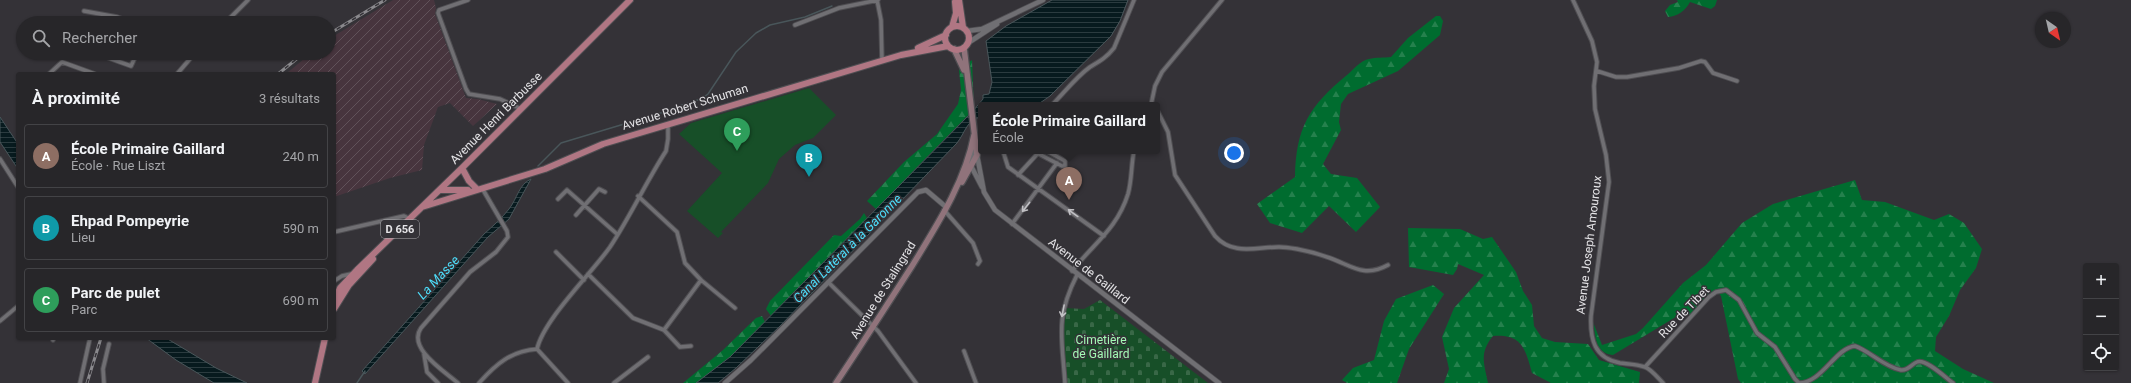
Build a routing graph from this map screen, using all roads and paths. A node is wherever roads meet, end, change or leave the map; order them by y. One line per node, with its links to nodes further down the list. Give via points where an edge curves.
1 (248, 0): 14 (street)
2 (468, 0): 34 (street, via 439,10 438,13 467,92 500,99)
3 (630, 0): 34 (main road, Avenue Henri Barbusse)
4 (877, 0): 15 (street, via 839,8); 25 (street, via 881,20)
5 (955, 0): 16 (main road, via 956,13)
6 (959, 0): 17 (main road)
7 (1042, 0): 12 (street)
8 (1134, 0): 32 (street, via 1114,48 1099,64 1089,68)
9 (1222, 0): 33 (street, via 1162,72 1155,86)
10 (1573, 0): 26 (street, Avenue Joseph Amouroux, via 1592,41)
11 (84, 11): 13 (street)
12 (1016, 13): 17 (street, via 982,29); 19 (street)
13 (112, 16)
14 (232, 16)
15 (795, 25)
16 (952, 27): 17 (main road); 18 (main road)
17 (965, 29): 19 (main road)
18 (946, 35): 20 (main road); 21 (main road, Avenue Robert Schuman / D 656)
19 (966, 45): 20 (main road, Avenue Robert Schuman); 30 (main road, Avenue de Stalingrad)
20 (951, 48): 21 (main road, Avenue Robert Schuman / D 656); 30 (main road, Avenue de Stalingrad)
21 (904, 55): 25 (main road, Avenue Robert Schuman / D 656)
22 (115, 60): 23 (street, via 131,66)
23 (134, 60)
24 (189, 60): 29 (street)
25 (882, 61): 36 (main road, Avenue Robert Schuman / D 656)
26 (1598, 71): 31 (street, via 1616,77 1627,77 1679,68 1701,61 1706,62 1713,73); 99 (street, Avenue Joseph Amouroux, via 1594,86 1595,109 1606,155 1609,182 1592,309 1592,333 1602,356 1617,362)
27 (51, 72): 28 (street, via 62,62)
28 (90, 72)
29 (179, 72)
30 (966, 74): 37 (main road, Avenue de Stalingrad)
31 (1737, 81)
32 (1055, 102)
33 (1152, 102)
34 (521, 109): 48 (main road, Avenue Henri Barbusse)
35 (1160, 116): 71 (street, via 1168,132 1175,175 1215,236 1224,244 1238,249 1280,246 1322,255 1367,272)
36 (668, 124): 51 (main road, Avenue Robert Schuman / D 656, via 603,144 545,169); 56 (street, via 666,151)
37 (975, 134): 38 (main road, Avenue de Stalingrad); 44 (main road, Avenue de Stalingrad)
38 (972, 148): 47 (street); 61 (main road, Avenue de Stalingrad, via 964,172)
39 (1004, 154): 49 (street, via 1006,164)
40 (1038, 154): 49 (street)
41 (1043, 154): 46 (street)
42 (1052, 154): 46 (street, via 1065,161 1066,165 1063,167)
43 (1134, 154): 67 (street, via 1128,193 1116,222)
44 (976, 155): 47 (main road, Avenue de Stalingrad); 55 (street, Avenue de Gaillard)
45 (0, 158): 50 (street)
46 (1056, 164): 52 (street)
47 (972, 166): 55 (street); 61 (main road, Avenue de Stalingrad)
48 (462, 168): 51 (main road, via 469,182); 53 (main road, Avenue Henri Barbusse / D 656)
49 (1018, 175): 52 (street)
50 (16, 184)
51 (478, 189): 53 (main road, Avenue Robert Schuman / D 656); 57 (main road, Avenue Robert Schuman / D 656); 95 (street, via 497,214 508,237 500,248 470,272 418,332 417,342)
52 (1039, 189): 64 (street, one-way to 64); 67 (street, one-way to 52)
53 (438, 192): 57 (main road); 60 (main road, Avenue Henri Barbusse / D 656)
54 (605, 192): 59 (street, via 599,189)
55 (984, 192): 64 (street, Avenue de Gaillard, via 995,210)
56 (638, 196): 66 (street); 79 (street, via 677,232 685,263)
57 (448, 199): 60 (main road, Avenue Robert Schuman / D 656)
58 (558, 199): 59 (street, via 567,190)
59 (584, 205): 62 (street); 66 (street)
60 (422, 207): 63 (main road, Avenue Henri Barbusse / D 656)
61 (945, 209): 70 (street, via 973,243 980,262); 80 (street, via 926,190 918,192); 87 (main road, Avenue de Stalingrad)
62 (576, 215)
63 (410, 219): 65 (street, via 404,216); 68 (main road, Avenue Henri Barbusse / D 656)
64 (1012, 224): 73 (street, Avenue de Gaillard)
65 (336, 232)
66 (617, 234): 74 (street)
67 (1104, 236): 73 (street, via 1087,251)
68 (377, 251): 72 (main road, Avenue Henri Barbusse / D 656); 81 (main road, Avenue Henri Barbusse / D 656, via 375,257)
69 (556, 252): 78 (street)
70 (978, 264)
71 (1388, 266)
72 (357, 270): 76 (main road, Avenue Henri Barbusse / D 656); 77 (street)
73 (1072, 271): 75 (street, Avenue de Gaillard)
74 (588, 274): 78 (street); 88 (street, via 633,318)
75 (1077, 274): 112 (street, one-way to 112, via 1065,300 1061,322); 113 (street, Avenue de Gaillard)
76 (352, 276): 81 (main road); 82 (main road, Avenue Henri Barbusse / D 656, via 340,288)
77 (336, 280)
78 (584, 280): 93 (street, via 552,320)
79 (701, 280): 85 (street); 88 (street)
80 (828, 282): 87 (street); 108 (street)
81 (349, 285): 83 (main road, Avenue Henri Barbusse / D 656)
82 (336, 297)
83 (336, 307)
84 (16, 308): 86 (street)
85 (735, 308)
86 (0, 322)
87 (874, 326): 109 (main road, Avenue de Stalingrad); 110 (street)
88 (664, 330): 92 (street, via 680,347)
89 (90, 340): 100 (street)
90 (325, 340): 102 (main road)
91 (109, 344): 101 (street, via 103,369)
92 (692, 346)
93 (537, 349): 105 (street, via 524,350 506,358); 106 (street)
94 (964, 351): 111 (street)
95 (424, 353): 97 (street); 98 (street)
96 (648, 357): 107 (street)
97 (435, 362): 98 (street); 104 (street)
98 (427, 366): 103 (street, via 429,375)
99 (1645, 367): 114 (street); 115 (street, Rue de Tibet, via 1709,297 1726,290 1739,300 1757,333 1776,347 1795,380 1800,383 1808,382 1847,348 1855,346 1901,370 1918,361 1924,361)
100 (80, 383)
101 (104, 383)
102 (315, 383)
103 (438, 383)
104 (458, 383)
105 (479, 383)
106 (568, 383)
107 (614, 383)
108 (725, 383)
109 (836, 383)
110 (916, 383)
111 (976, 383)
112 (1065, 383)
113 (1219, 383)
114 (1663, 383)
115 (1953, 383)

